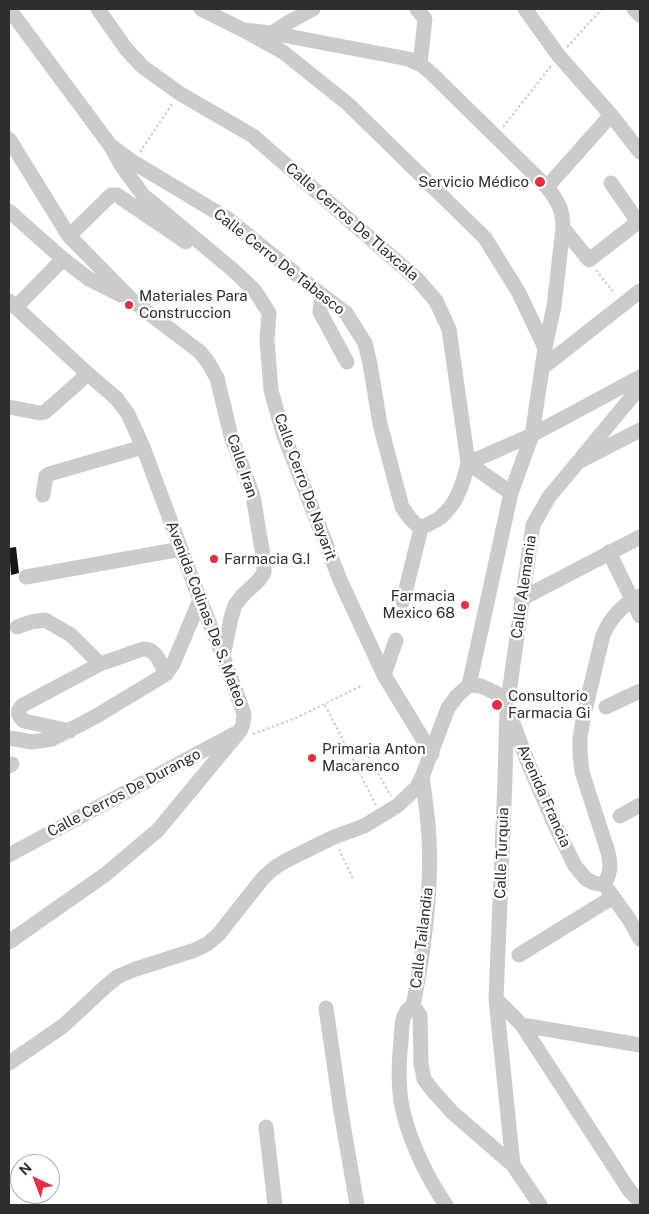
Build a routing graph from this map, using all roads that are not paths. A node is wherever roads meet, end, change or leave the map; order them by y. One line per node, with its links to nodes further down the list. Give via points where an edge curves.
1 (9, 9): 14 (street, Calle Cerro De Tabasco)
2 (98, 9): 38 (street, Calle Cerros De Tlaxcala, via 143,68 253,136 418,280 436,301 449,329)
3 (201, 9): 9 (street)
4 (313, 9): 10 (street)
5 (417, 9): 11 (street, via 425,19)
6 (525, 9): 12 (street, via 558,56)
7 (634, 9): 8 (street)
8 (640, 15)
9 (243, 30): 10 (street); 27 (street, via 283,52 348,104 485,238 519,293)
10 (272, 33): 11 (street)
11 (420, 64): 17 (street)
12 (611, 116): 15 (street); 17 (street)
13 (9, 139): 20 (street)
14 (110, 145): 21 (street, Calle Cerro De Nayarit, via 143,195); 24 (street, Calle Cerro De Tabasco, via 228,219)
15 (640, 152)
16 (611, 183): 19 (street, via 638,222 589,260)
17 (547, 187): 19 (street, via 560,206)
18 (9, 211): 22 (street)
19 (563, 228): 27 (street, via 554,306)
20 (69, 236): 21 (street, via 111,195 117,195 191,245); 25 (street)
21 (212, 253): 56 (street, Calle Cerro De Nayarit, via 255,291 269,312 267,340 271,390 283,433 340,580)
22 (63, 259): 25 (street, via 89,279); 26 (street)
23 (640, 291): 29 (street)
24 (322, 295): 28 (street, via 320,312); 41 (street, Calle Cerro De Tabasco, via 346,313 365,343 380,424 402,507)
25 (134, 302): 53 (street, Calle Iran, via 200,352 208,362 217,378 231,436 253,496 264,572 235,604)
26 (12, 304): 30 (street, Avenida Colinas De S. Mateo)
27 (545, 348): 29 (street)
28 (347, 362)
29 (542, 368): 35 (street)
30 (88, 374): 33 (street, via 45,412); 36 (street, Avenida Colinas De S. Mateo, via 116,398 128,414)
31 (640, 377): 35 (street)
32 (640, 387): 37 (street)
33 (9, 407)
34 (640, 430): 37 (street, Calle Alemania)
35 (532, 435): 38 (street); 39 (street)
36 (143, 447): 40 (street, via 49,474); 43 (street, Avenida Colinas De S. Mateo)
37 (578, 462): 47 (street, Calle Alemania, via 549,497 532,525)
38 (468, 463): 39 (street); 41 (street, via 462,488 453,505 441,518)
39 (511, 493): 57 (street)
40 (43, 495)
41 (421, 528): 49 (street)
42 (640, 536): 44 (street)
43 (181, 549): 45 (street); 48 (street, Avenida Colinas De S. Mateo)
44 (609, 552): 46 (street); 47 (street)
45 (26, 577)
46 (636, 598): 50 (street); 69 (street, via 608,624 580,737 582,772 611,865)
47 (522, 599): 59 (street, Calle Alemania)
48 (200, 600): 53 (street, Avenida Colinas De S. Mateo); 55 (street)
49 (403, 601)
50 (640, 616)
51 (16, 627): 54 (street, via 45,620 70,636)
52 (396, 640): 56 (street)
53 (223, 656): 62 (street, Avenida Colinas De S. Mateo, via 244,714)
54 (100, 664): 55 (street, via 149,649 155,653); 61 (street, via 19,709 24,721)
55 (166, 674): 61 (street)
56 (384, 675): 64 (street)
57 (469, 685): 59 (street, Avenida Francia, via 496,693); 64 (street, via 448,708)
58 (640, 690): 60 (street)
59 (507, 707): 69 (street, Avenida Francia, via 528,763 575,866 586,879); 74 (street, Calle Turquia)
60 (606, 707)
61 (70, 731): 63 (street, via 52,739 32,742)
62 (246, 733): 68 (street, Calle Cerros De Durango); 72 (street, Avenida Colinas De S. Mateo, via 158,830 106,874)
63 (9, 738)
64 (432, 754): 65 (street)
65 (422, 777): 75 (street, Calle Tailandia, via 429,838 429,895); 79 (street, via 416,788 382,816 273,869 207,944 117,977 63,1026)
66 (640, 805): 67 (street)
67 (620, 816)
68 (9, 855)
69 (608, 891): 70 (street); 73 (street)
70 (634, 916): 71 (street)
71 (640, 939)
72 (9, 942)
73 (519, 955)
74 (496, 999): 77 (street); 81 (street, Calle Turquia)
75 (413, 1006): 81 (street, via 420,1015 420,1064 424,1079 453,1113); 85 (street, Calle Tailandia, via 405,1014 402,1027 399,1058 401,1101 411,1138 436,1192)
76 (326, 1008): 84 (street)
77 (522, 1025): 78 (street); 82 (street)
78 (640, 1045)
79 (9, 1063)
80 (266, 1127): 83 (street)
81 (513, 1166): 86 (street)
82 (640, 1202)
83 (275, 1205)
84 (357, 1205)
85 (446, 1205)
86 (540, 1205)

